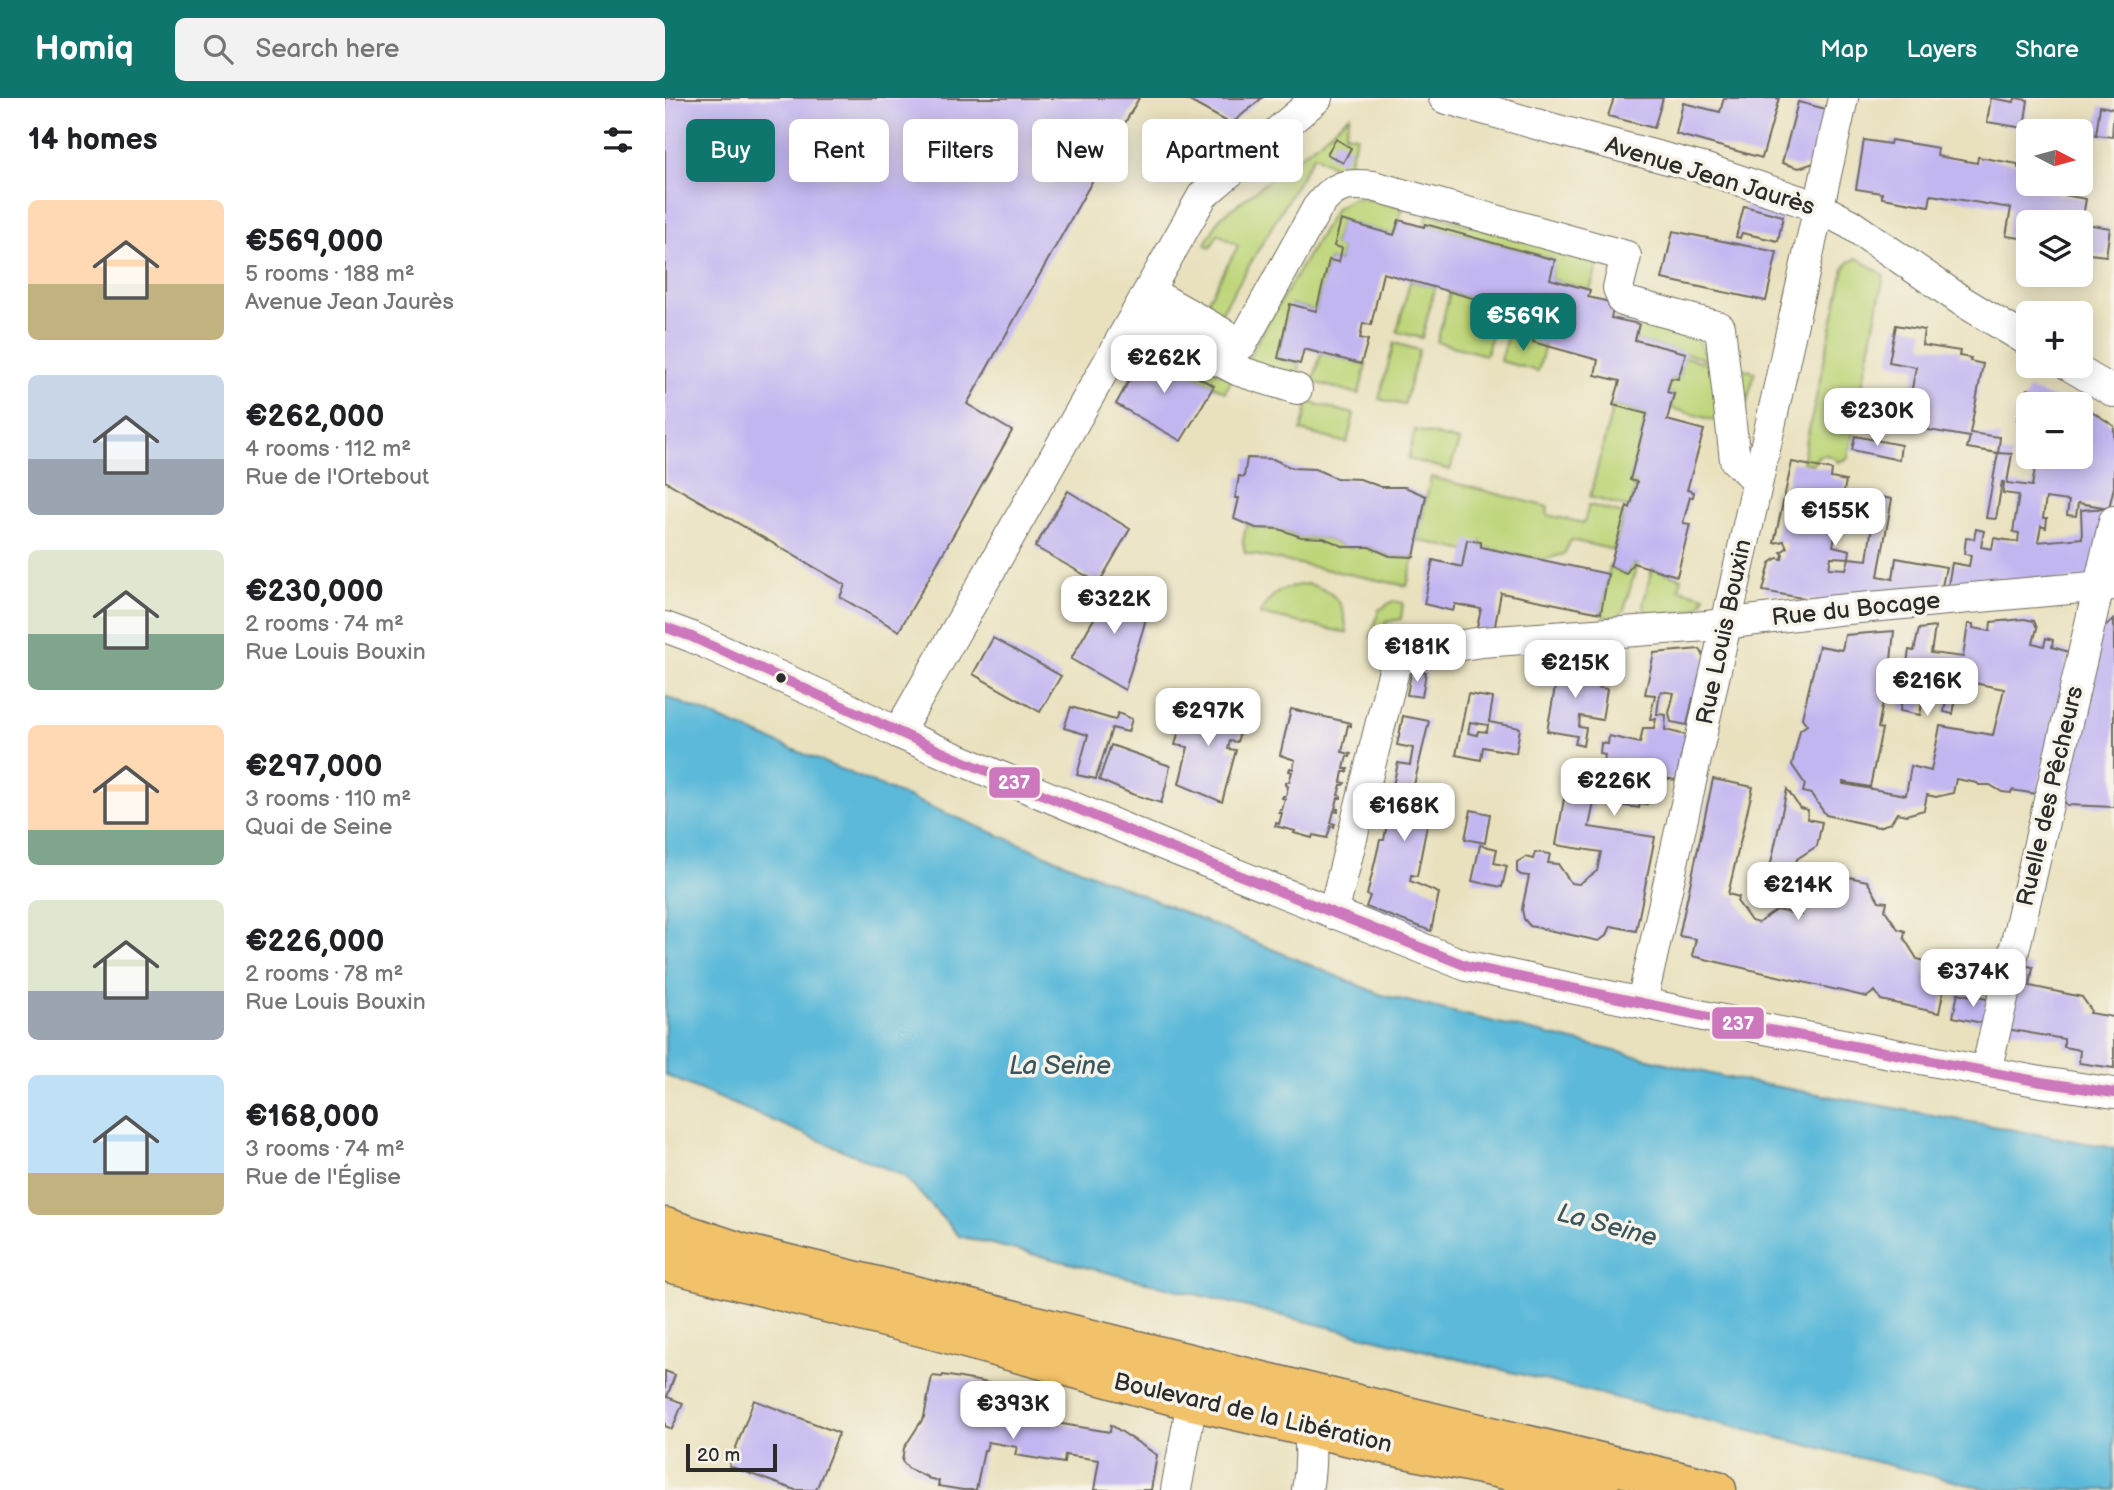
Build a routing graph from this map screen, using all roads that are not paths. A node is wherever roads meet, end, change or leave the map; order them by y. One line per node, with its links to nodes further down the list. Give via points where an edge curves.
1 (1317, 98): 5 (street, via 1203,195)
2 (1444, 98): 4 (street, Avenue Jean Jaurès, via 1706,169)
3 (1843, 98): 4 (street, Rue Louis Bouxin)
4 (1818, 207): 7 (street, Avenue Jean Jaurès, via 1850,223); 11 (street, Rue Louis Bouxin)
5 (1150, 292): 6 (street); 11 (street, via 1242,344 1317,208 1338,187 1354,184 1626,256 1618,288 1623,301 1720,327 1735,460)
6 (1135, 318): 9 (street, via 1239,372); 16 (street)
7 (2016, 334)
8 (2090, 378): 10 (street)
9 (1297, 389)
10 (2114, 392)
11 (1757, 481): 14 (street, Rue Louis Bouxin)
12 (2114, 521): 13 (street, Ruelle des Pêcheurs)
13 (2106, 586): 14 (street, Rue du Bocage); 19 (street, Ruelle des Pêcheurs)
14 (1726, 623): 17 (street, Rue du Bocage, via 1482,642 1410,653 1395,666); 18 (street, Rue Louis Bouxin)
15 (665, 627): 16 (street)
16 (898, 733): 17 (street)
17 (1333, 914): 18 (street, via 1467,966)
18 (1642, 1002): 19 (street)
19 (1986, 1072): 20 (street)
20 (2114, 1093)
21 (665, 1227): 23 (main road, via 804,1268)
22 (665, 1262): 25 (main road, Boulevard de la Libération)
23 (1221, 1370): 24 (main road); 25 (main road)
24 (1299, 1390): 26 (street); 29 (main road)
25 (1192, 1401): 26 (main road, Boulevard de la Libération); 27 (street)
26 (1308, 1460): 28 (main road, Boulevard de la Libération, via 1355,1438)
27 (1176, 1490)
28 (1600, 1490)
29 (1717, 1490)

